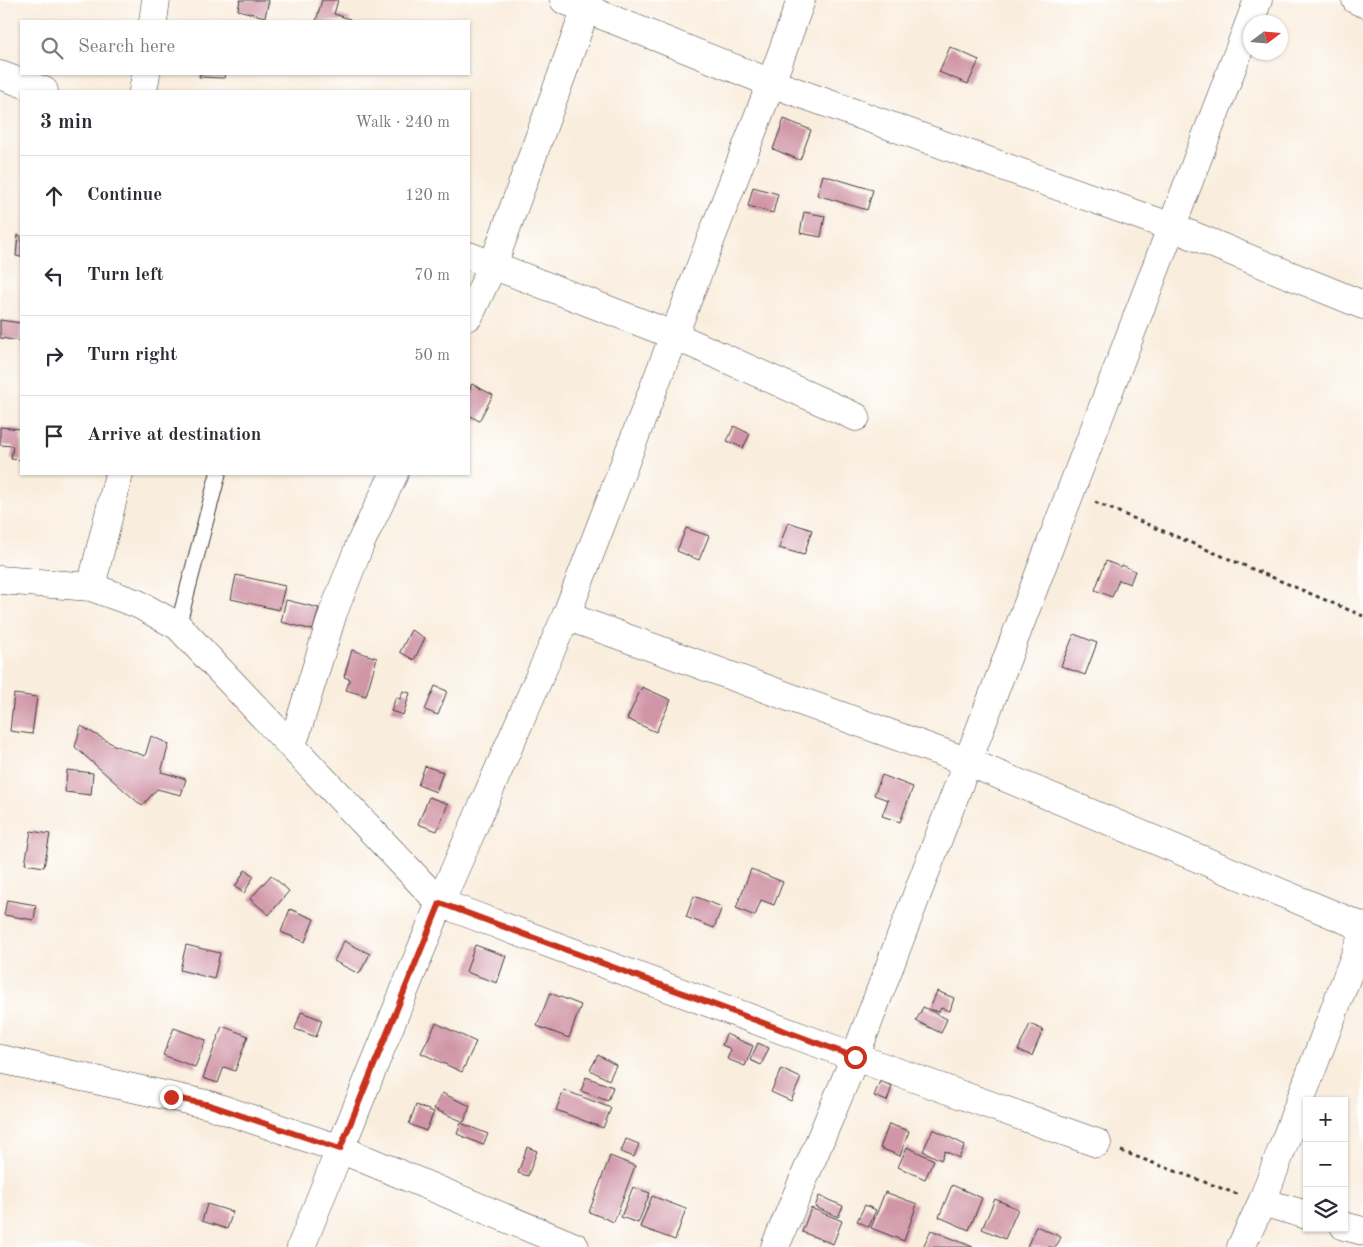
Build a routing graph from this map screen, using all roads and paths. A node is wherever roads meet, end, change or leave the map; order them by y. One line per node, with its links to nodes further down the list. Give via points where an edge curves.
1 (156, 0): 7 (street)
2 (801, 0): 10 (street)
3 (1258, 0): 13 (street)
4 (1356, 0): 6 (street)
5 (580, 3): 10 (street); 14 (street)
6 (1363, 3)
7 (153, 20)
8 (0, 75): 11 (street)
9 (146, 75): 12 (street)
10 (771, 83): 13 (street); 17 (street)
11 (41, 90)
12 (143, 90)
13 (1172, 227): 15 (street); 22 (street)
14 (481, 260): 16 (street); 17 (street)
15 (1363, 305)
16 (470, 311)
17 (674, 335): 18 (street); 25 (street)
18 (856, 417)
19 (120, 475): 24 (street)
20 (218, 475): 27 (lane)
21 (394, 475): 28 (street, via 361,542 333,613 296,734)
22 (1071, 492): 26 (path); 29 (street)
23 (0, 580): 24 (street)
24 (91, 587): 27 (street, via 138,604)
25 (566, 616): 29 (street); 30 (street)
26 (1363, 616)
27 (178, 626): 28 (street)
28 (290, 744): 30 (street)
29 (968, 762): 31 (street); 33 (street)
30 (440, 903): 33 (street); 36 (street)
31 (1363, 927)
32 (1363, 934): 37 (street)
33 (855, 1057): 35 (street); 43 (street)
34 (0, 1059): 36 (street, via 210,1105)
35 (1097, 1143): 37 (path)
36 (340, 1149): 41 (street); 42 (street)
37 (1262, 1202): 38 (street); 44 (street)
38 (1303, 1214)
39 (1348, 1227): 40 (street)
40 (1363, 1231)
41 (301, 1247)
42 (575, 1247)
43 (775, 1247)
44 (1241, 1247)

